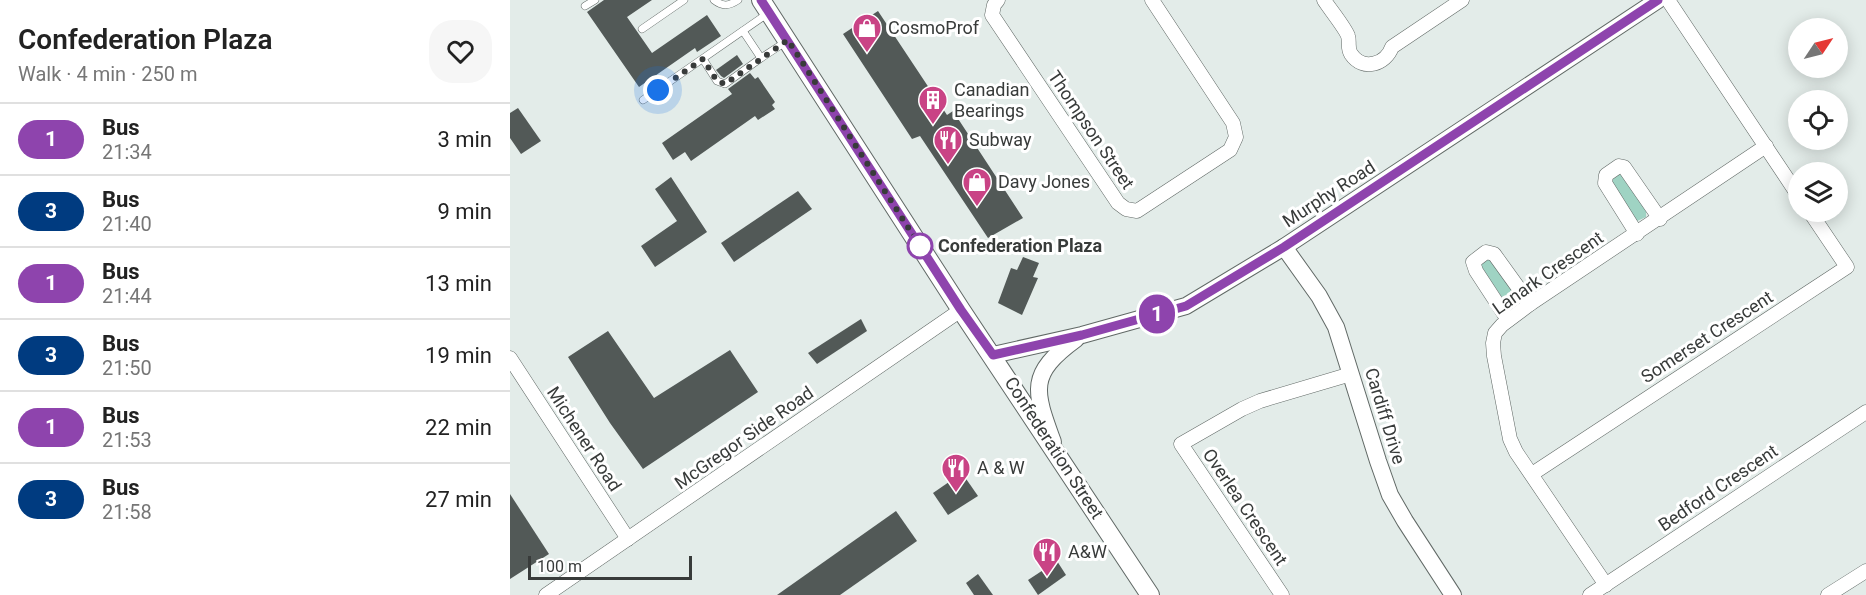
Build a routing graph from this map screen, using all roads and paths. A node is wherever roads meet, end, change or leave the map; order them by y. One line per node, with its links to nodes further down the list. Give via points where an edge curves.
1 (595, 0): 11 (lane)
2 (684, 0): 13 (lane)
3 (714, 0): 4 (lane, via 725,6)
4 (738, 0)
5 (998, 0): 6 (street, Thompson Street, via 992,15 1118,203 1137,211 1230,150 1236,137 1233,123)
6 (1152, 0)
7 (1324, 0): 8 (street, via 1348,35 1351,54 1365,64 1383,61 1392,47)
8 (1462, 0)
9 (1658, 0): 24 (street, Murphy Road)
10 (1668, 0): 19 (street)
11 (585, 6)
12 (765, 6): 14 (lane); 15 (main road, Confederation Street)
13 (642, 29)
14 (743, 31): 16 (lane); 17 (lane)
15 (788, 40): 16 (lane); 26 (main road, Confederation Street)
16 (761, 58): 17 (lane, via 725,84 717,81)
17 (703, 59): 18 (lane)
18 (644, 100)
19 (1766, 146): 20 (street); 21 (street, Lanark Crescent)
20 (1788, 180)
21 (1660, 219): 23 (street, Lanark Crescent); 23 (street, via 1624,167 1619,166 1606,175 1605,183)
22 (1817, 222): 34 (street, Somerset Crescent, via 1847,267)
23 (1637, 234): 25 (street, Lanark Crescent)
24 (1284, 247): 28 (street, Murphy Road, via 1186,306); 31 (street, Cardiff Drive, via 1329,312)
25 (1530, 304): 27 (street, Lanark Crescent); 27 (street, via 1498,257 1490,252 1481,255 1473,262 1476,271)
26 (961, 310): 29 (main road, Confederation Street); 35 (street, McGregor Side Road)
27 (1508, 320): 34 (street, Lanark Crescent, via 1495,333 1494,356 1510,439)
28 (1082, 335): 29 (street, Murphy Road); 33 (street, via 1045,366 1039,386 1041,410)
29 (993, 355): 33 (main road, Confederation Street)
30 (510, 358): 35 (street, Michener Road)
31 (1351, 374): 40 (street, Overlea Crescent, via 1260,401 1181,444); 41 (street, Cardiff Drive, via 1390,495)
32 (1866, 412): 37 (street, Bedford Crescent)
33 (1056, 451): 39 (main road, Confederation Street)
34 (1532, 474): 37 (street, Lanark Crescent)
35 (628, 539): 38 (street, McGregor Side Road)
36 (1866, 571): 43 (street)
37 (1606, 585): 42 (street, Bedford Crescent)
38 (546, 595)
39 (1150, 595)
40 (1282, 595)
41 (1453, 595)
42 (1590, 595)
43 (1828, 595)

